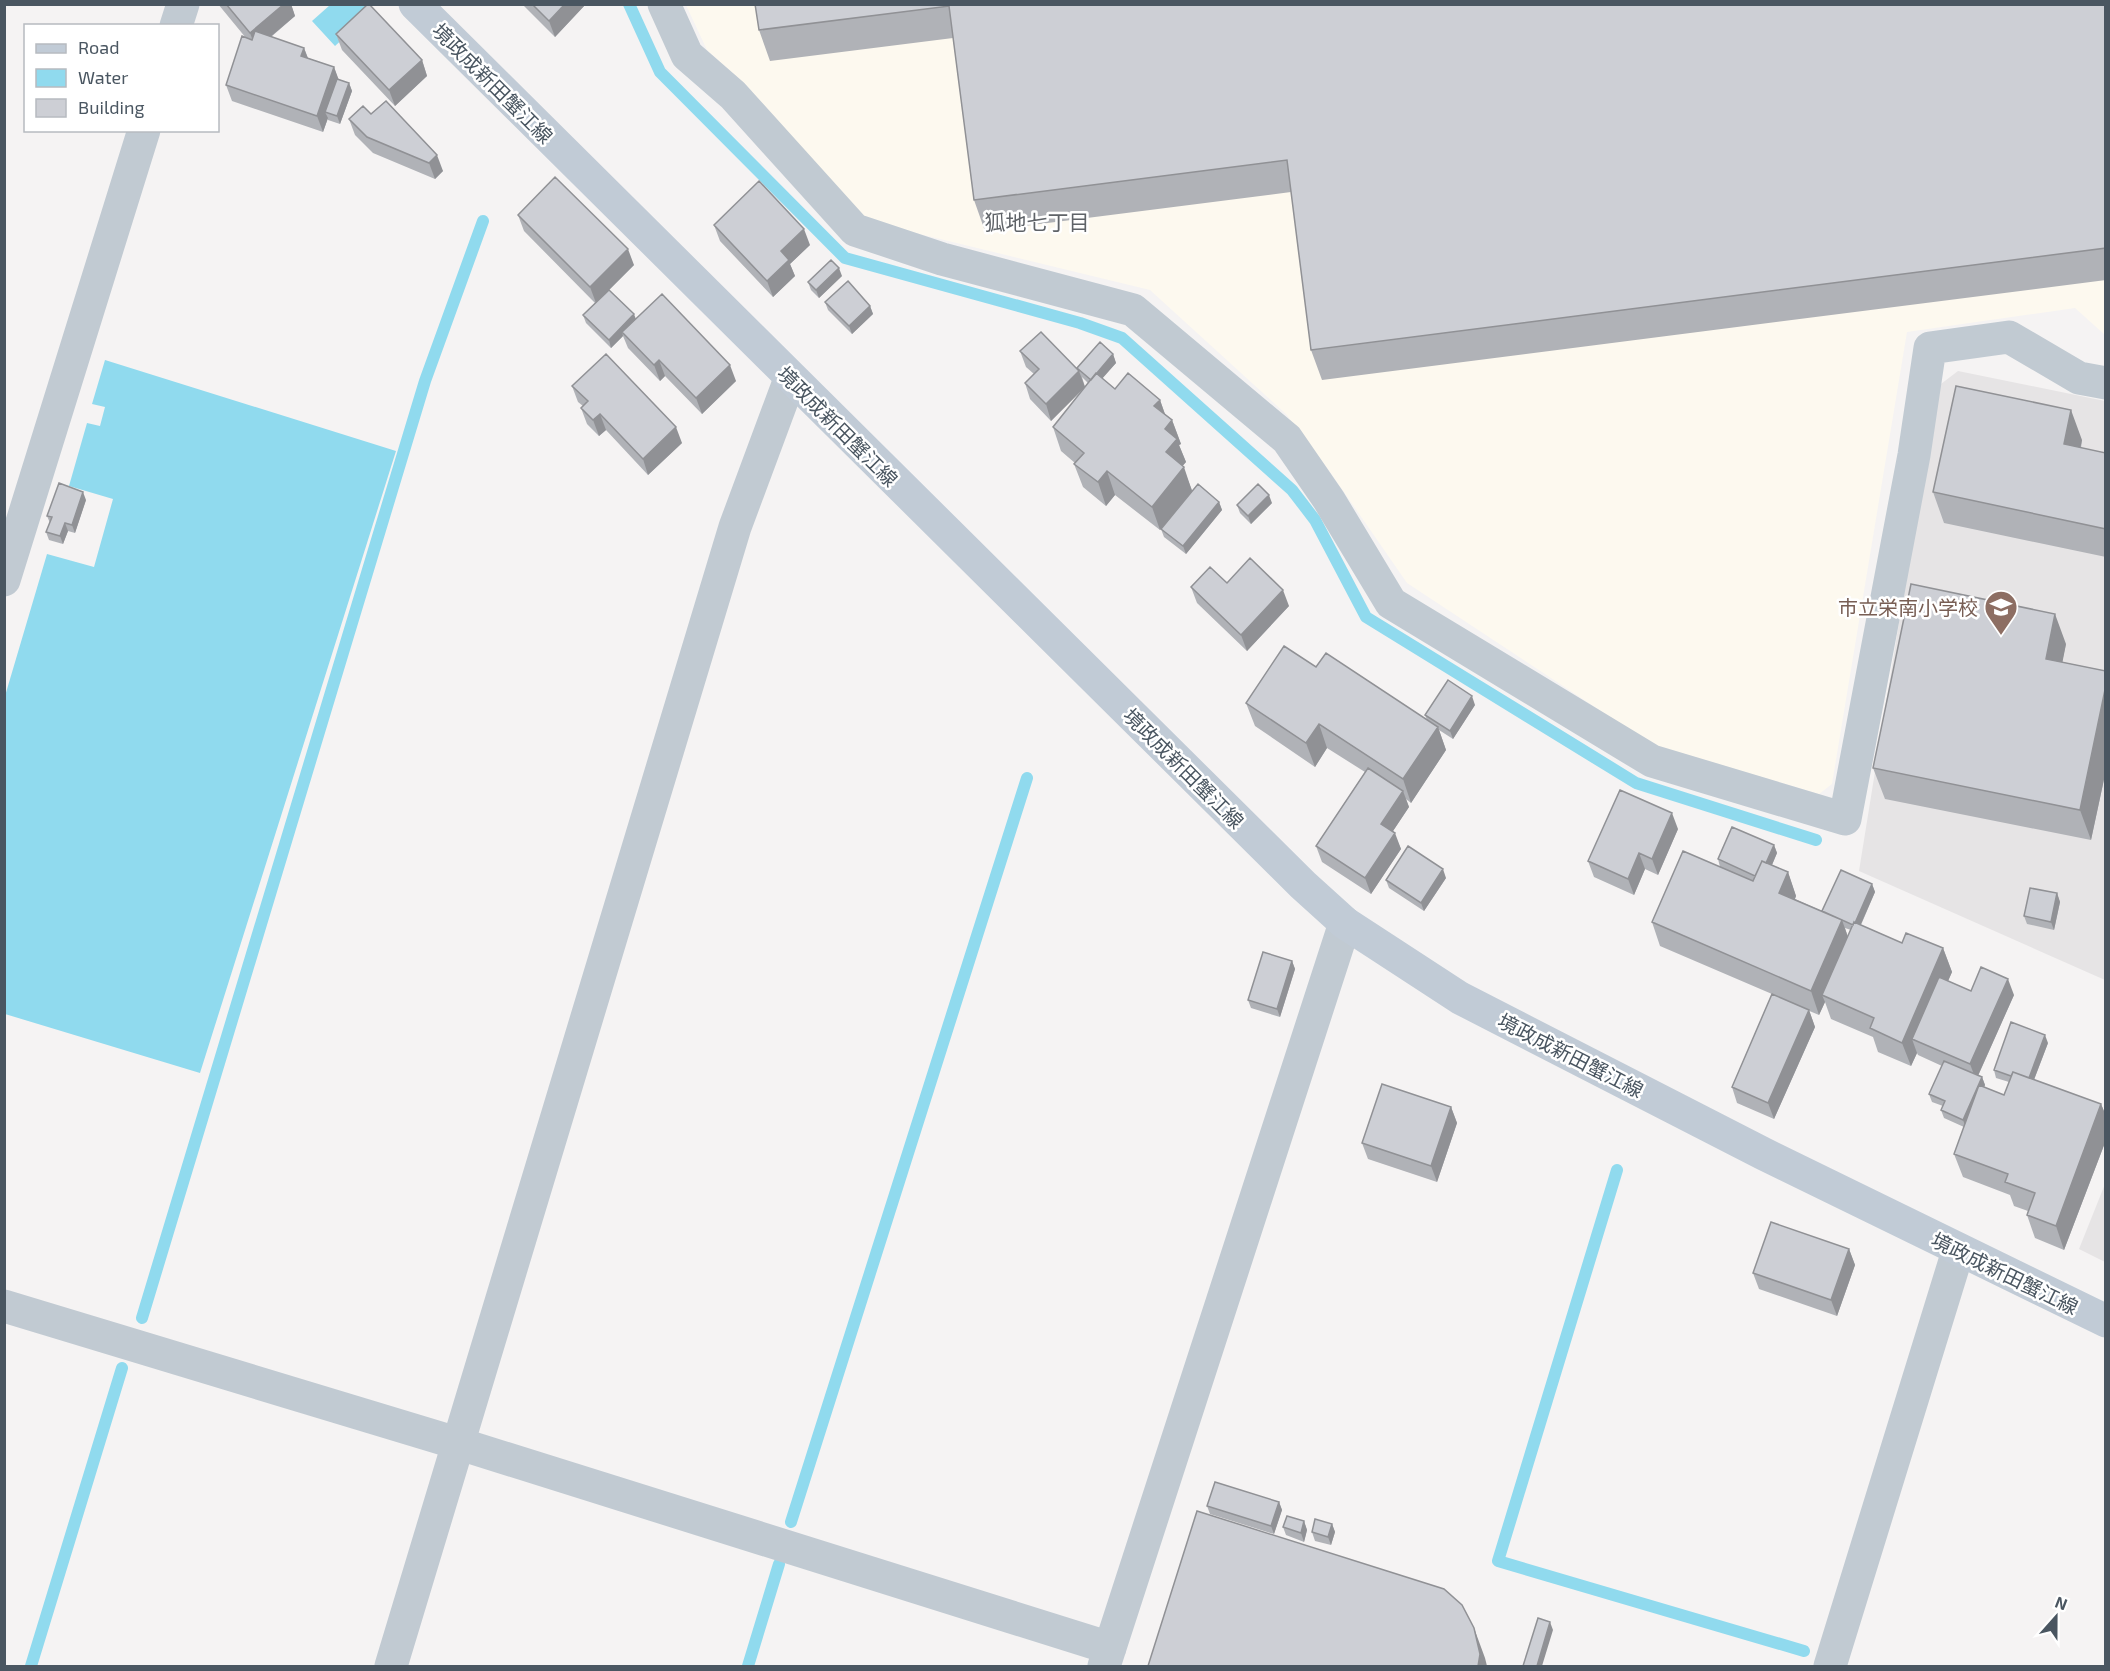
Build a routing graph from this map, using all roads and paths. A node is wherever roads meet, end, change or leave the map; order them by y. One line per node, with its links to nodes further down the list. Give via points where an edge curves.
1 (183, 4): 4 (street)
2 (415, 4): 6 (main road, 境政成新田蟹江線)
3 (664, 4): 7 (street, via 687,55 733,95 855,230 942,260 1133,310 1287,439 1391,603 1652,761 1845,819 1914,455 1930,348 2009,337 2079,378)
4 (177, 24)
5 (143, 132): 8 (street)
6 (790, 379): 10 (main road, 境政成新田蟹江線); 14 (street, via 735,527)
7 (2106, 383)
8 (18, 488): 9 (street)
9 (4, 580)
10 (1345, 923): 11 (main road, 境政成新田蟹江線, via 1460,998); 15 (street)
11 (1958, 1251): 13 (main road, 境政成新田蟹江線); 17 (street)
12 (4, 1306): 14 (street)
13 (2106, 1321)
14 (460, 1444): 15 (street); 16 (street)
15 (1107, 1657)
16 (391, 1666)
17 (1830, 1666)

